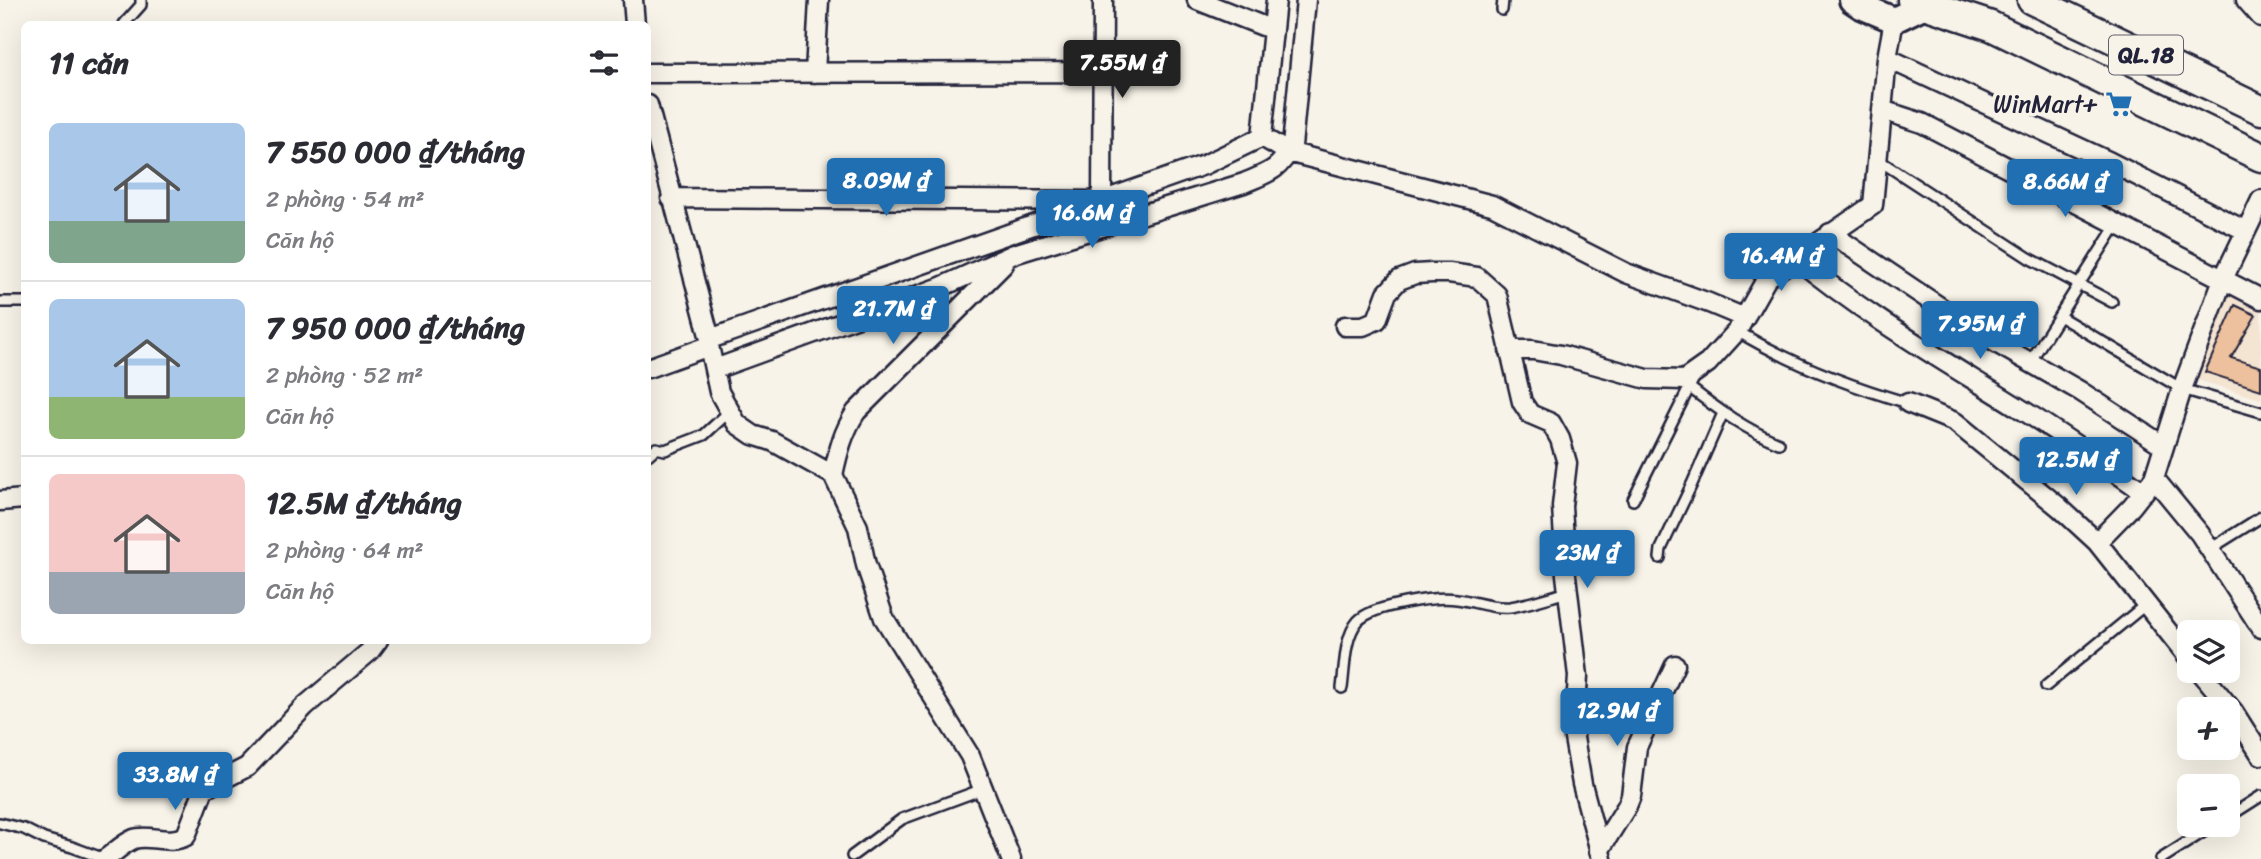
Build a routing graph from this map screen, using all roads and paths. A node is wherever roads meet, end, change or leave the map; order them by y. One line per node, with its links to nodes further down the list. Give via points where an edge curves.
1 (141, 0): 13 (lane)
2 (633, 0): 14 (street)
3 (819, 0): 19 (street)
4 (1103, 0): 17 (street)
5 (1197, 0): 15 (street)
6 (1276, 0): 15 (street)
7 (1306, 0): 24 (street)
8 (2032, 0): 21 (main road, QL.18)
9 (2246, 0): 12 (street)
10 (1857, 2): 11 (main road)
11 (1915, 6): 16 (street); 25 (main road, QL.18, via 1991,26)
12 (2261, 18)
13 (127, 21)
14 (635, 21)
15 (1272, 30): 23 (street)
16 (1887, 58): 20 (street); 31 (street)
17 (1103, 72): 19 (street); 29 (street)
18 (651, 73): 19 (street)
19 (815, 73)
20 (1882, 110): 26 (street); 30 (street, via 1922,122)
21 (2261, 110)
22 (651, 117): 27 (street)
23 (1262, 137): 24 (street); 29 (street, via 1203,165)
24 (1288, 152): 33 (street, via 1282,164 1244,183); 42 (street, via 1492,205 1626,273 1709,303)
25 (2261, 157)
26 (1877, 159): 32 (street, via 1873,205); 36 (lane, via 2029,258)
27 (671, 198): 29 (street); 44 (street)
28 (2261, 200): 31 (street)
29 (1102, 201): 44 (street)
30 (2117, 225): 35 (street); 36 (lane)
31 (2246, 231): 35 (street)
32 (1830, 233): 34 (street); 46 (street, via 1977,332)
33 (1014, 254): 48 (street, via 942,287); 59 (street, via 856,412 843,435)
34 (1795, 257): 42 (street, via 1767,278); 60 (street, via 1935,357)
35 (2223, 279): 37 (street); 51 (street)
36 (2079, 285): 40 (lane); 41 (lane)
37 (2261, 299)
38 (0, 302): 39 (lane)
39 (21, 302)
40 (2112, 302)
41 (2059, 316): 46 (lane); 51 (lane)
42 (1741, 324): 49 (street); 52 (lane, via 1773,352)
43 (1345, 326): 45 (street, via 1377,320 1387,293 1399,280 1415,274 1477,277 1497,295)
44 (709, 342): 47 (street); 48 (street)
45 (1509, 350): 49 (street, via 1561,355 1647,379 1684,380); 68 (street, via 1522,402 1531,414 1551,423 1567,463 1562,506)
46 (2030, 362): 57 (street)
47 (651, 367)
48 (715, 369): 53 (street)
49 (1698, 370): 50 (lane)
50 (1689, 387): 55 (lane); 62 (lane)
51 (2182, 389): 54 (lane); 57 (street)
52 (1909, 403): 65 (street, via 1955,422)
53 (729, 412): 58 (lane, via 704,435); 59 (street, via 753,435)
54 (2261, 412)
55 (1723, 413): 56 (lane); 67 (lane)
56 (1779, 443)
57 (2164, 446): 60 (street)
58 (651, 452)
59 (833, 475): 78 (street, via 858,527 884,618 971,756)
60 (2149, 485): 65 (street); 66 (street)
61 (21, 499): 63 (street)
62 (1633, 500)
63 (0, 501)
64 (2261, 517): 66 (lane)
65 (2097, 542): 69 (street)
66 (2210, 549): 70 (street)
67 (1660, 558)
68 (1568, 593): 76 (lane, via 1508,607 1430,598 1388,607 1360,619 1350,635); 83 (street, via 1578,676 1574,738)
69 (2145, 605): 72 (street); 75 (lane)
70 (2261, 628)
71 (375, 644): 85 (street, via 305,706 247,767 204,789 186,836 135,839)
72 (2177, 644)
73 (1675, 665): 83 (street, via 1637,747 1631,796)
74 (2210, 683): 77 (street)
75 (2046, 685)
76 (1342, 688)
77 (2261, 754)
78 (983, 789): 84 (lane, via 902,819); 86 (street)
79 (2261, 796): 80 (lane)
80 (2240, 809)
81 (0, 823): 85 (lane)
82 (2196, 837): 87 (lane)
83 (1601, 855)
84 (852, 856)
85 (105, 859)
86 (1011, 859)
87 (2161, 859)

